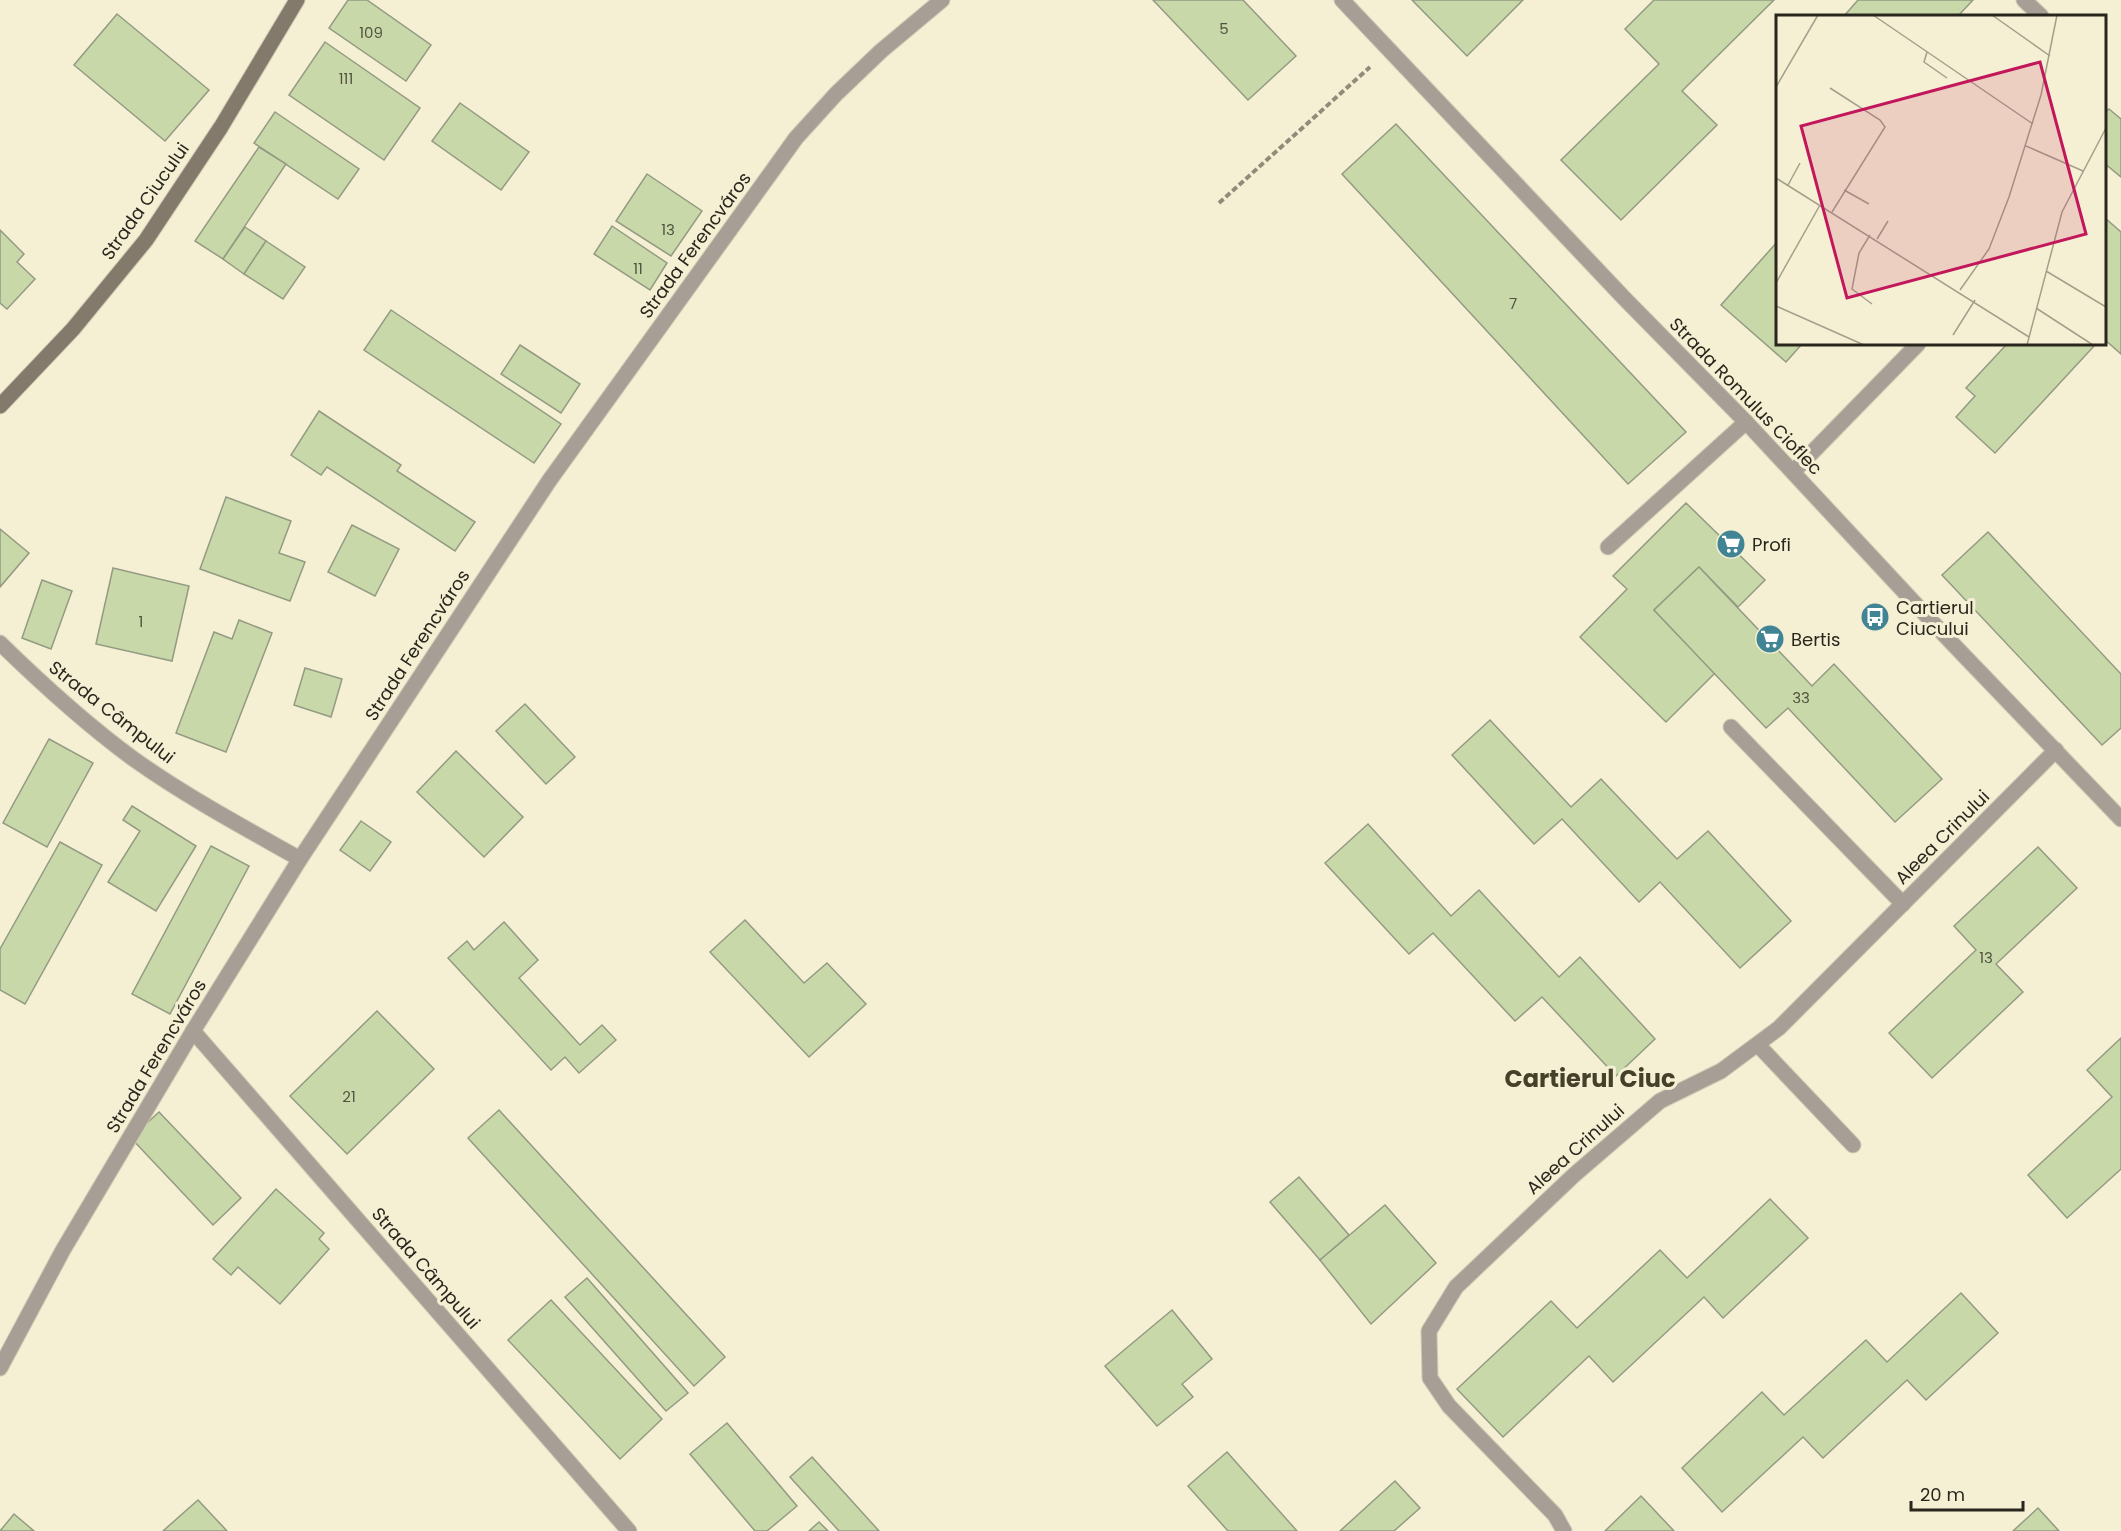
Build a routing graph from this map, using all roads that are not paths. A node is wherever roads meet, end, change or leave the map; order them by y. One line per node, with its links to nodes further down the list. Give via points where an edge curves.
1 (297, 0): 7 (main road, Strada Ciucului, via 221,127 146,240 73,329)
2 (942, 0): 15 (street, Strada Ferencváros, via 881,51 796,138 549,481)
3 (1342, 0): 8 (street, Strada Romulus Cioflec)
4 (2025, 0): 5 (street)
5 (2040, 15)
6 (1917, 345): 9 (street)
7 (0, 406)
8 (1746, 422): 9 (street, Strada Romulus Cioflec); 10 (street)
9 (1793, 472): 13 (street, Strada Romulus Cioflec)
10 (1608, 547)
11 (0, 643): 15 (street, Strada Câmpului, via 43,685 135,760)
12 (1731, 727): 16 (street)
13 (2056, 750): 14 (street, Strada Romulus Cioflec); 16 (street, Aleea Crinului)
14 (2121, 819)
15 (300, 859): 17 (street, Strada Ferencváros)
16 (1903, 904): 18 (street, Aleea Crinului)
17 (194, 1031): 20 (street, Strada Ferencváros, via 63,1250); 21 (street, Strada Câmpului)
18 (1758, 1045): 19 (street); 22 (street, Aleea Crinului, via 1721,1071 1660,1101 1628,1126 1456,1287 1429,1331 1430,1378 1449,1406 1555,1515)
19 (1853, 1145)
20 (0, 1368)
21 (629, 1531)
22 (1564, 1531)

